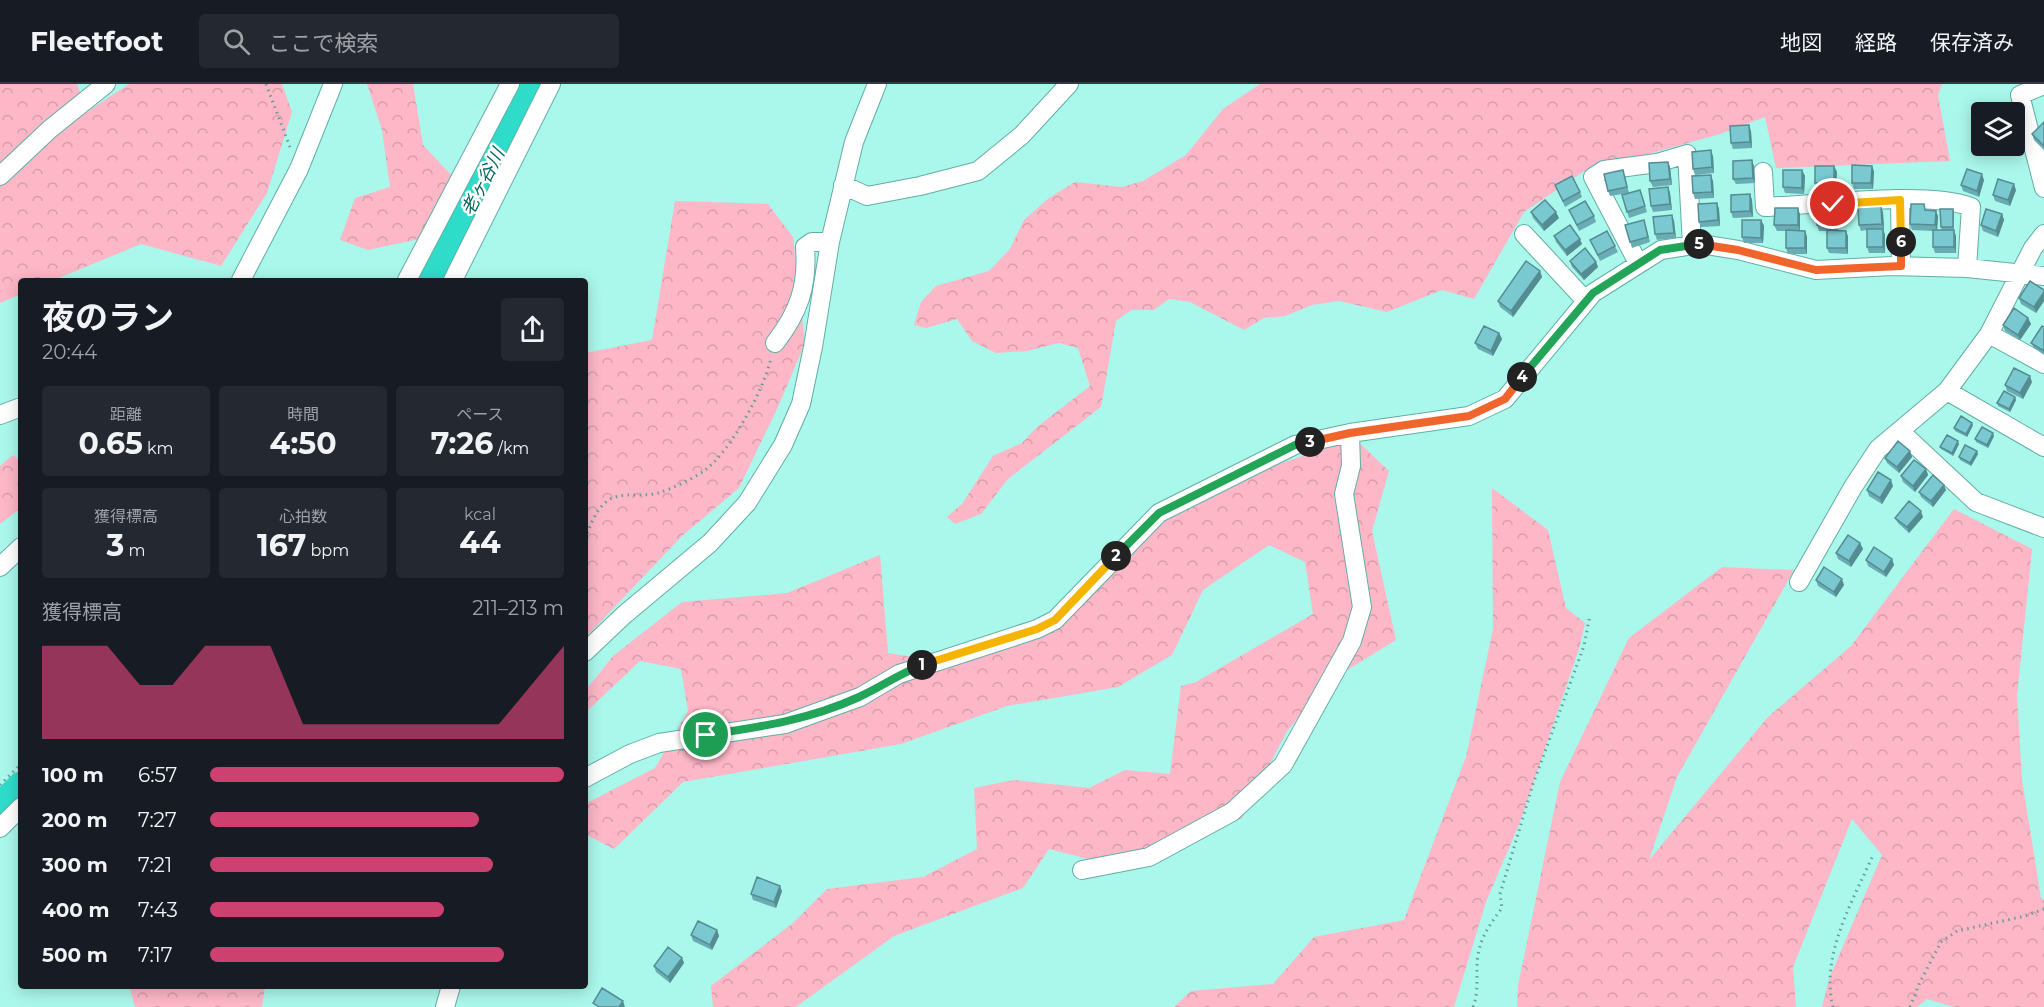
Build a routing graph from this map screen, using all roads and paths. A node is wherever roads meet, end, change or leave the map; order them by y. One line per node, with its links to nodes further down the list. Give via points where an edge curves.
1 (106, 84): 11 (street)
2 (266, 84): 9 (path)
3 (333, 84): 9 (street)
4 (510, 84): 25 (street)
5 (551, 84): 26 (street)
6 (878, 84): 12 (street, via 854,142)
7 (1069, 84): 12 (street, via 1022,135 978,171 867,196)
8 (2044, 85): 13 (street, via 2020,95)
9 (299, 169): 24 (street)
10 (1763, 172): 14 (street, via 1765,207)
11 (0, 176)
12 (843, 185): 17 (street)
13 (2044, 188)
14 (1900, 200): 20 (street); 21 (street, via 1956,201 1971,207)
15 (1524, 234): 27 (street)
16 (2044, 234): 22 (street)
17 (830, 242): 29 (street, via 812,242 805,247 799,307); 43 (street, via 801,404 783,445 747,503 710,543)
18 (1692, 245): 19 (street, via 1660,250); 19 (street, via 1687,154 1657,163 1604,170 1593,177); 20 (street, via 1738,250 1816,270)
19 (1638, 263): 27 (street)
20 (1901, 266): 21 (street)
21 (1967, 268): 22 (street)
22 (2021, 273): 23 (street); 28 (street)
23 (2044, 276)
24 (242, 278)
25 (408, 278)
26 (454, 278)
27 (1586, 301): 35 (street, via 1505,399 1469,416)
28 (1989, 334): 30 (street); 31 (street)
29 (775, 343): 38 (path, via 768,374 728,446 704,470 658,493 606,501)
30 (2044, 364)
31 (1947, 391): 34 (street); 36 (street)
32 (18, 408): 33 (street)
33 (0, 415)
34 (1900, 430): 37 (street, via 1976,502); 41 (street, via 1878,449 1853,486)
35 (1350, 433): 45 (street, via 1295,445 1159,513 1055,620 1037,629 918,667 860,697 785,724 659,743); 50 (street, via 1351,466 1344,494 1362,607 1352,641 1283,765 1232,812 1149,856)
36 (2044, 447)
37 (2044, 528)
38 (588, 531)
39 (18, 551): 40 (street)
40 (0, 567)
41 (1799, 582)
42 (1590, 615): 54 (path, via 1584,646 1533,784 1500,894 1502,908 1486,929 1478,956 1479,982)
43 (588, 649)
44 (18, 767): 46 (path)
45 (588, 776)
46 (0, 785)
47 (18, 810): 48 (street)
48 (0, 828)
49 (1873, 855): 55 (path, via 1837,938 1829,990)
50 (1082, 870)
51 (2044, 909): 56 (path, via 1957,931 1941,942)
52 (450, 989): 53 (street)
53 (445, 1007)
54 (1473, 1007)
55 (1833, 1007)
56 (1910, 1007)

